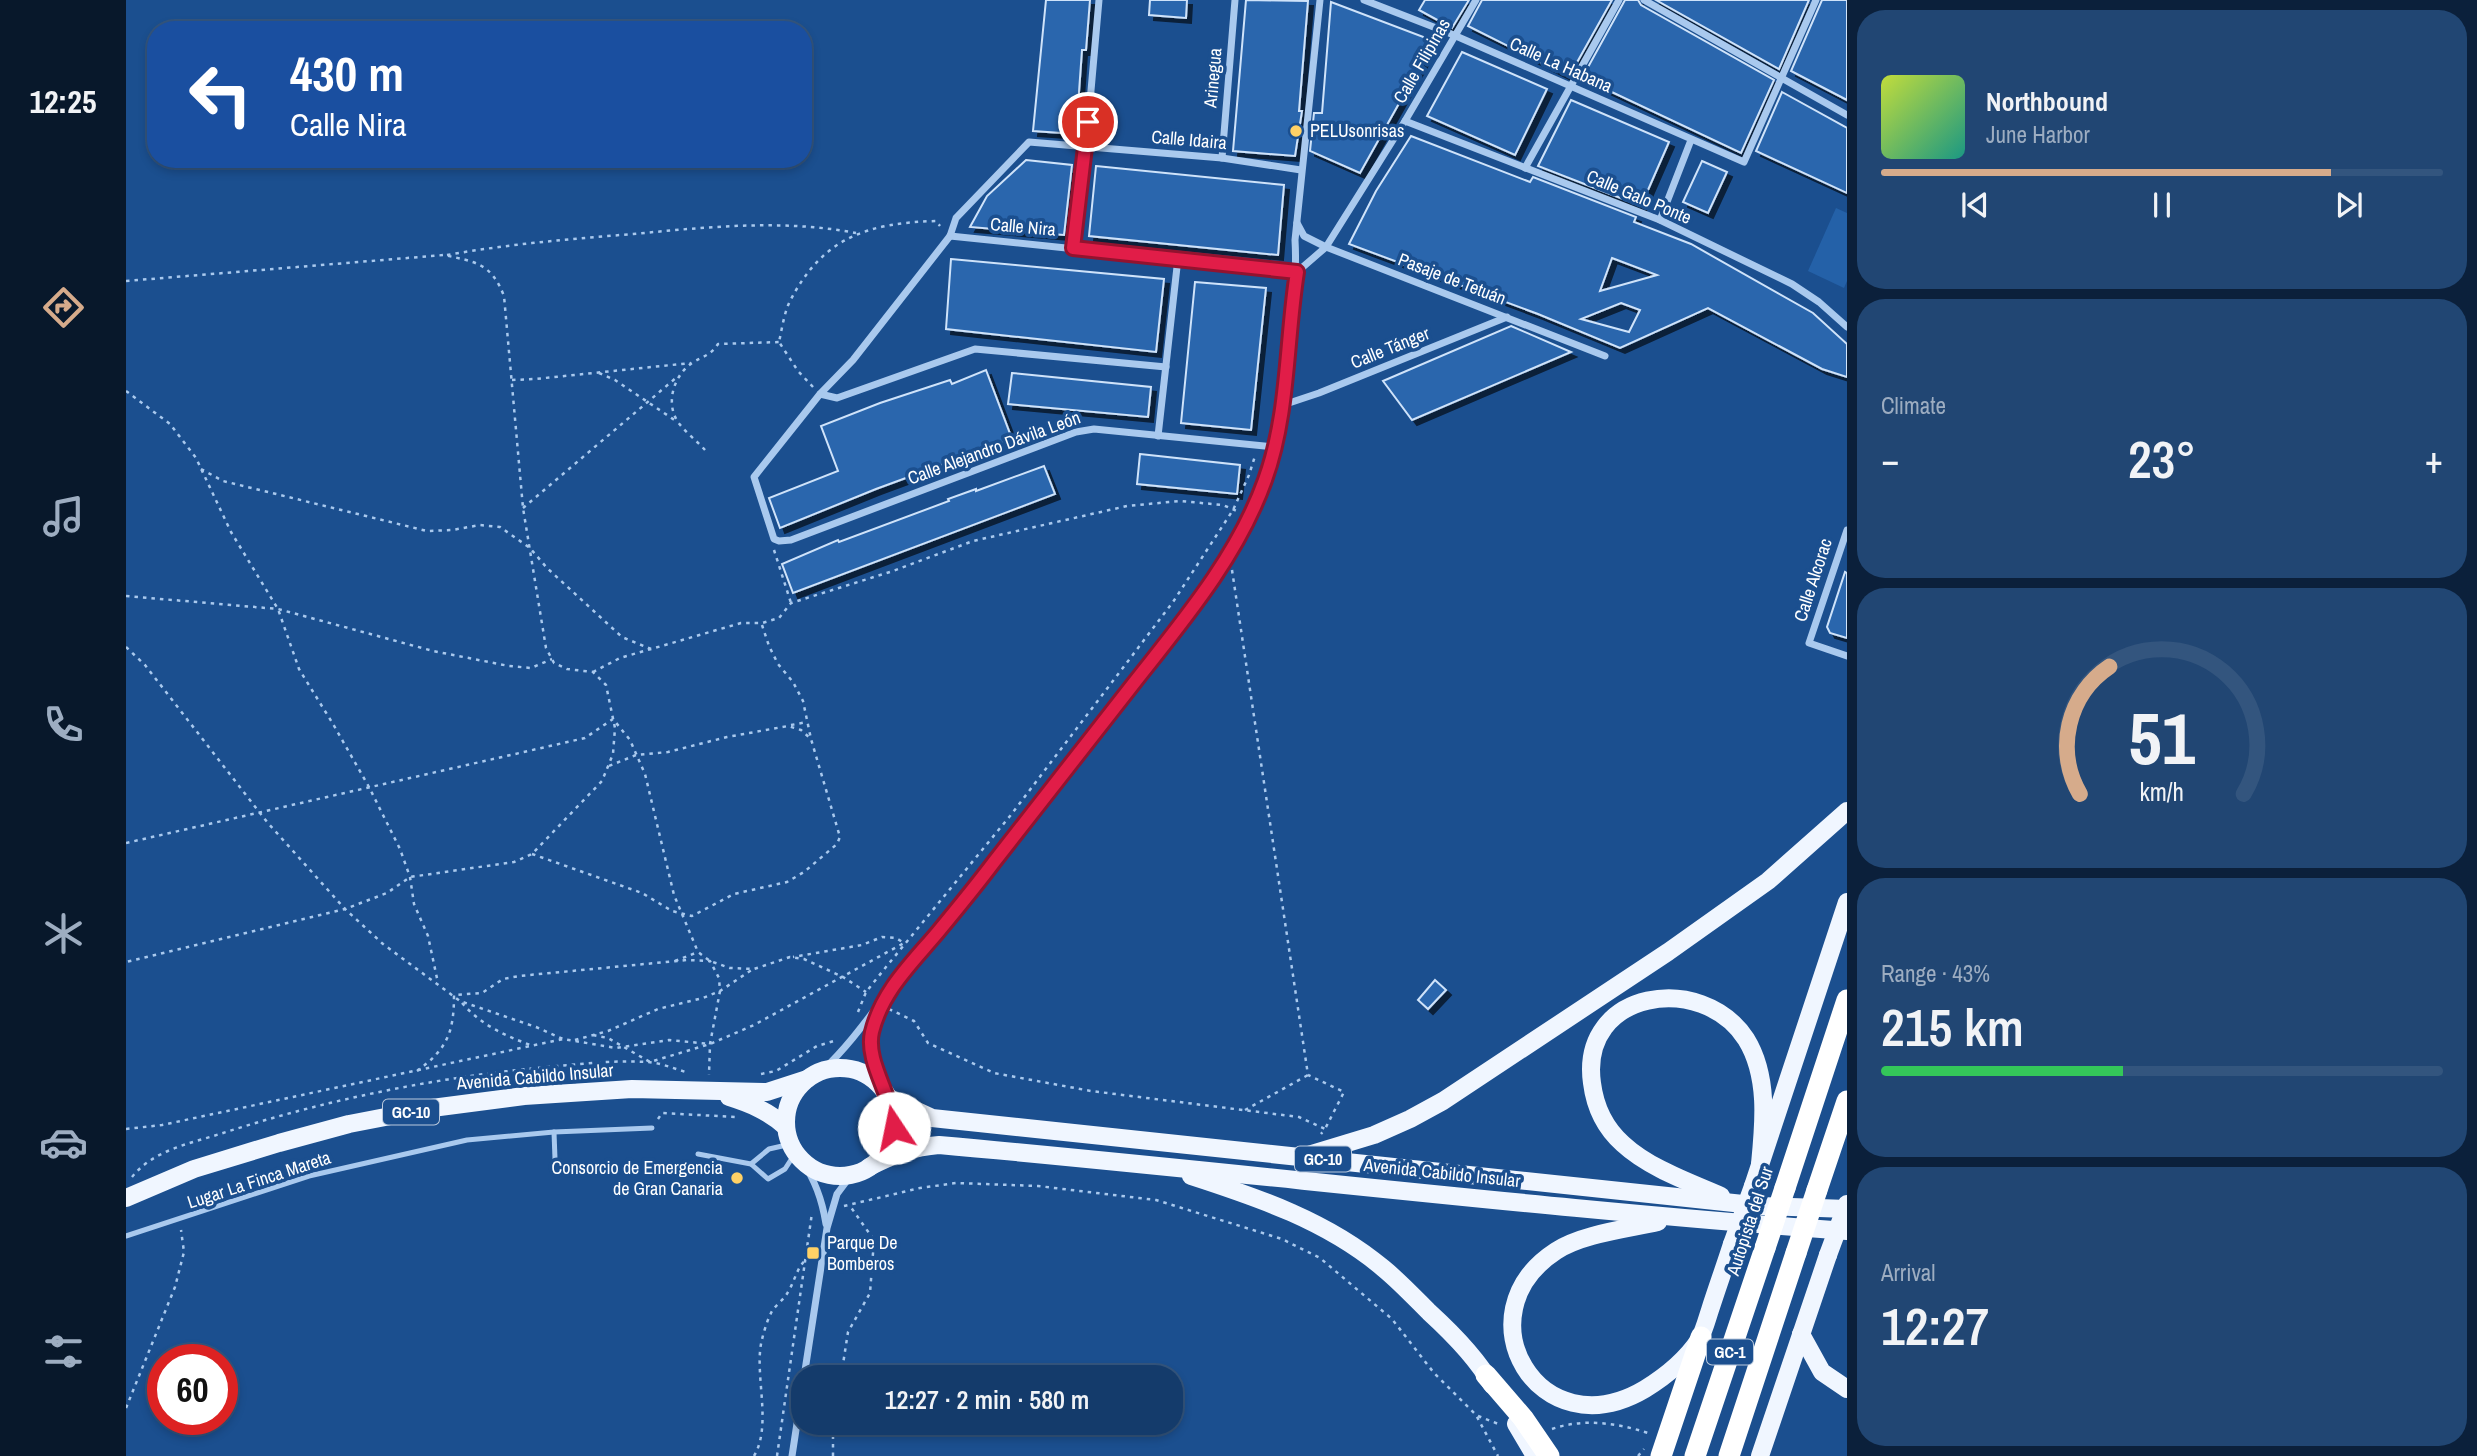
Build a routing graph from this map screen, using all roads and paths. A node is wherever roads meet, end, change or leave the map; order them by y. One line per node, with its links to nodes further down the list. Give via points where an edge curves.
1 (1099, 0): 16 (street)
2 (1235, 0): 17 (street, Arinegua)
3 (1320, 0): 19 (street)
4 (1364, 0): 9 (street, Calle La Habana)
5 (1476, 0): 10 (street, Calle Filipinas)
6 (1619, 0): 12 (street)
7 (1644, 0): 11 (street)
8 (1816, 0): 11 (street)
9 (1378, 2): 10 (street, Calle La Habana)
10 (1454, 36): 12 (street, Calle La Habana); 14 (street, Calle Filipinas)
11 (1783, 78): 13 (street); 15 (street, Calle La Habana, via 1744,162)
12 (1570, 85): 15 (street, Calle La Habana); 18 (street)
13 (1847, 115)
14 (1405, 121): 18 (street, Calle Galo Ponte); 24 (street, Calle Filipinas)
15 (1691, 140): 20 (street)
16 (1086, 147): 17 (street, Calle Idaira); 23 (street, Calle Idaira, via 1029,142 956,218); 25 (street)
17 (1222, 159): 19 (street, Calle Idaira)
18 (1525, 167): 20 (street, Calle Galo Ponte)
19 (1301, 170): 21 (street)
20 (1660, 220): 31 (street, Calle Galo Ponte, via 1792,284)
21 (1297, 222): 24 (street, Pasaje de Tetuán, via 1304,236); 28 (street)
22 (856, 233): 23 (path, via 905,222 936,221); 26 (path, via 818,226 737,225 499,245); 32 (path, via 820,256 789,302)
23 (950, 236): 25 (street, Calle Nira); 40 (street, via 853,360)
24 (1326, 247): 28 (street, Calle Filipinas); 30 (street, Pasaje de Tetuán)
25 (1073, 248): 27 (street, Calle Nira)
26 (444, 255): 29 (path); 38 (path, via 480,263 498,279 505,296)
27 (1178, 258): 28 (street, Calle Nira); 35 (street)
28 (1297, 272): 42 (street)
29 (126, 281)
30 (1507, 316): 33 (street, Pasaje de Tetuán); 42 (street, Calle Tánger)
31 (1847, 327)
32 (779, 342): 34 (path, via 718,344 711,355); 40 (path)
33 (1605, 356)
34 (691, 363): 36 (path); 37 (path)
35 (1166, 367): 40 (street, via 975,349 837,398); 44 (street)
36 (598, 373): 38 (path); 41 (path)
37 (677, 377): 41 (path); 43 (path, via 671,397)
38 (512, 380): 49 (path)
39 (126, 391): 48 (path, via 170,424)
40 (820, 394): 53 (street, via 754,477)
41 (648, 402): 43 (path); 49 (path)
42 (1283, 405): 46 (street)
43 (677, 421): 47 (path)
44 (1158, 436): 45 (street, Calle Alejandro Dávila León); 53 (street, Calle Alejandro Dávila León, via 1094,429 1076,432 791,540)
45 (1256, 445): 46 (street, Calle Alejandro Dávila León); 50 (path, via 1255,459)
46 (1275, 447): 51 (street)
47 (705, 450)
48 (201, 469): 54 (path, via 223,481 427,531 500,527); 58 (path, via 231,532)
49 (523, 508): 54 (path)
50 (1233, 510): 51 (path); 57 (path, via 1180,501 1127,506 973,541); 80 (path, via 1173,602 1010,816)
51 (1249, 517): 55 (street)
52 (1847, 530): 62 (street, Calle Alcorac, via 1809,643)
53 (774, 539): 57 (path, via 774,556)
54 (530, 548): 61 (path, via 622,637); 63 (path, via 546,648)
55 (1229, 553): 94 (street, via 1190,612); 106 (path)
56 (126, 596): 58 (path)
57 (791, 603): 59 (path, via 779,618)
58 (278, 609): 63 (path, via 433,651 509,666 531,668); 71 (path, via 299,669)
59 (762, 623): 61 (path, via 741,622); 66 (path, via 778,664 803,701)
60 (126, 647): 73 (path)
61 (651, 649): 64 (path)
62 (1847, 656)
63 (552, 659): 64 (path, via 567,669)
64 (593, 672): 65 (path, via 606,685)
65 (613, 719): 69 (path); 70 (path, via 613,754); 71 (path, via 584,738)
66 (807, 722): 67 (path); 68 (path)
67 (788, 726): 68 (path); 69 (path)
68 (811, 739): 79 (path, via 838,828 837,844 787,881 734,894 692,916)
69 (636, 755): 70 (path); 79 (path)
70 (608, 767): 75 (path, via 602,781)
71 (369, 787): 73 (path); 76 (path)
72 (1847, 811): 120 (main road, via 1768,881 1443,1101 1374,1135)
73 (258, 812): 74 (path); 78 (path)
74 (126, 843)
75 (532, 854): 76 (path, via 514,862); 79 (path, via 642,893)
76 (410, 877): 78 (path); 88 (path)
77 (1847, 902): 123 (main road)
78 (345, 909): 84 (path); 88 (path, via 383,944)
79 (682, 915): 81 (path)
80 (904, 943): 82 (path, via 882,937 862,945); 87 (path); 90 (path)
81 (698, 952): 83 (path); 85 (path)
82 (789, 957): 86 (path); 87 (path)
83 (710, 961): 85 (path); 86 (path); 89 (path)
84 (126, 962)
85 (672, 963): 91 (path, via 519,976 503,979 481,993)
86 (754, 969): 89 (path)
87 (843, 976): 90 (path); 100 (path)
88 (438, 983): 91 (path)
89 (720, 991): 96 (path); 100 (path)
90 (866, 992): 95 (path)
91 (454, 995): 93 (path); 105 (path, via 451,1031 438,1056)
92 (1847, 1000): 160 (highway, Autopista del Sur / GC-1, bridge)
93 (460, 1001): 98 (path); 101 (path, via 473,1016 503,1035)
94 (880, 1004): 104 (street); 110 (street, via 871,1035); 112 (path, via 914,1021 928,1042 994,1073 1091,1091)
95 (855, 1018)
96 (593, 1035): 99 (path); 102 (path)
97 (843, 1035): 107 (path, via 776,1071)
98 (563, 1040): 99 (path); 101 (path)
99 (572, 1041): 102 (path)
100 (710, 1044): 102 (path, via 669,1040); 103 (path); 103 (path, via 709,1075)
101 (533, 1046): 105 (path)
102 (626, 1047): 103 (path)
103 (650, 1062): 127 (path, via 506,1071 326,1103 170,1150 143,1163)
104 (823, 1070): 108 (main road, GC-10); 110 (main road, GC-10, via 854,1069 868,1075)
105 (416, 1072): 115 (path)
106 (1308, 1075): 112 (path); 116 (path, via 1344,1092)
107 (753, 1076)
108 (807, 1079): 109 (main road, Avenida Cabildo Insular / GC-10, via 767,1092); 118 (main road, GC-10, via 794,1092 787,1109)
109 (709, 1091): 118 (main road, Avenida Cabildo Insular / GC-10, via 771,1113); 128 (main road, Avenida Cabildo Insular / GC-10, via 632,1089 432,1108 279,1143 194,1169)
110 (889, 1098): 120 (main road, Avenida Cabildo Insular / GC-10, via 932,1118); 125 (main road, via 894,1121 889,1143)
111 (1847, 1101): 161 (highway, GC-1, bridge)
112 (1245, 1110): 116 (path, via 1299,1117)
113 (740, 1118): 114 (path, via 662,1113)
114 (652, 1128): 117 (lane, Lugar La Finca Mareta)
115 (126, 1129)
116 (1325, 1129): 120 (path)
117 (554, 1132): 121 (lane); 135 (lane, Lugar La Finca Mareta, via 467,1140 309,1176)
118 (793, 1146): 122 (lane, via 769,1149); 122 (lane, via 785,1169 768,1179); 126 (main road, GC-10, via 812,1168); 131 (street, via 814,1179)
119 (698, 1154): 122 (lane)
120 (1303, 1157): 130 (main road, Avenida Cabildo Insular / GC-10)
121 (555, 1159)
122 (751, 1164)
123 (1760, 1164): 130 (main road, via 1764,1126 1759,1077 1755,1059 1735,1026 1708,1007 1676,998 1651,999 1612,1018 1593,1044 1591,1077 1610,1131 1666,1171 1721,1196); 141 (main road, bridge)
124 (1158, 1165): 125 (main road, Avenida Cabildo Insular / GC-10, via 939,1145 899,1152); 134 (main road, Avenida Cabildo Insular / GC-10); 144 (main road, via 1291,1211 1328,1231 1382,1267 1443,1325)
125 (869, 1167): 126 (main road, GC-10)
126 (852, 1174): 132 (street, via 837,1194)
127 (126, 1185)
128 (126, 1198)
129 (849, 1205): 132 (path); 143 (path, via 874,1240 870,1293 848,1332); 147 (path, via 956,1183 1038,1186 1156,1200 1282,1239 1320,1258 1392,1319 1434,1373)
130 (1762, 1206): 133 (main road, Avenida Cabildo Insular / GC-10)
131 (823, 1207): 136 (street); 139 (path, via 813,1208)
132 (834, 1207): 136 (street)
133 (1847, 1207): 140 (main road, bridge)
134 (1675, 1219): 137 (main road, Avenida Cabildo Insular / GC-10); 141 (main road, via 1590,1237 1556,1250 1535,1269 1516,1299 1512,1314 1515,1348 1531,1377 1550,1394 1570,1404 1598,1406 1618,1402 1664,1378)
135 (180, 1220): 138 (lane, Lugar La Finca Mareta); 146 (path, via 184,1252 175,1287)
136 (827, 1228): 142 (street)
137 (1847, 1231)
138 (126, 1236)
139 (806, 1259): 152 (path, via 786,1296 772,1311 761,1342 761,1416 759,1448); 153 (path)
140 (1801, 1335): 145 (main road, via 1822,1372); 162 (main road)
141 (1701, 1337): 159 (highway)
142 (806, 1365)
143 (843, 1365)
144 (1486, 1375): 148 (highway)
145 (1847, 1389)
146 (126, 1408)
147 (1476, 1415): 148 (path); 156 (path)
148 (1525, 1429): 151 (path, via 1544,1432 1569,1423 1621,1424); 157 (main road); 158 (highway)
149 (795, 1435): 154 (street)
150 (833, 1435): 155 (path)
151 (1655, 1435)
152 (754, 1456)
153 (777, 1456)
154 (792, 1456)
155 (832, 1456)
156 (1498, 1456)
157 (1535, 1456)
158 (1549, 1456)
159 (1661, 1456)
160 (1695, 1456)
161 (1729, 1456)
162 (1760, 1456)

